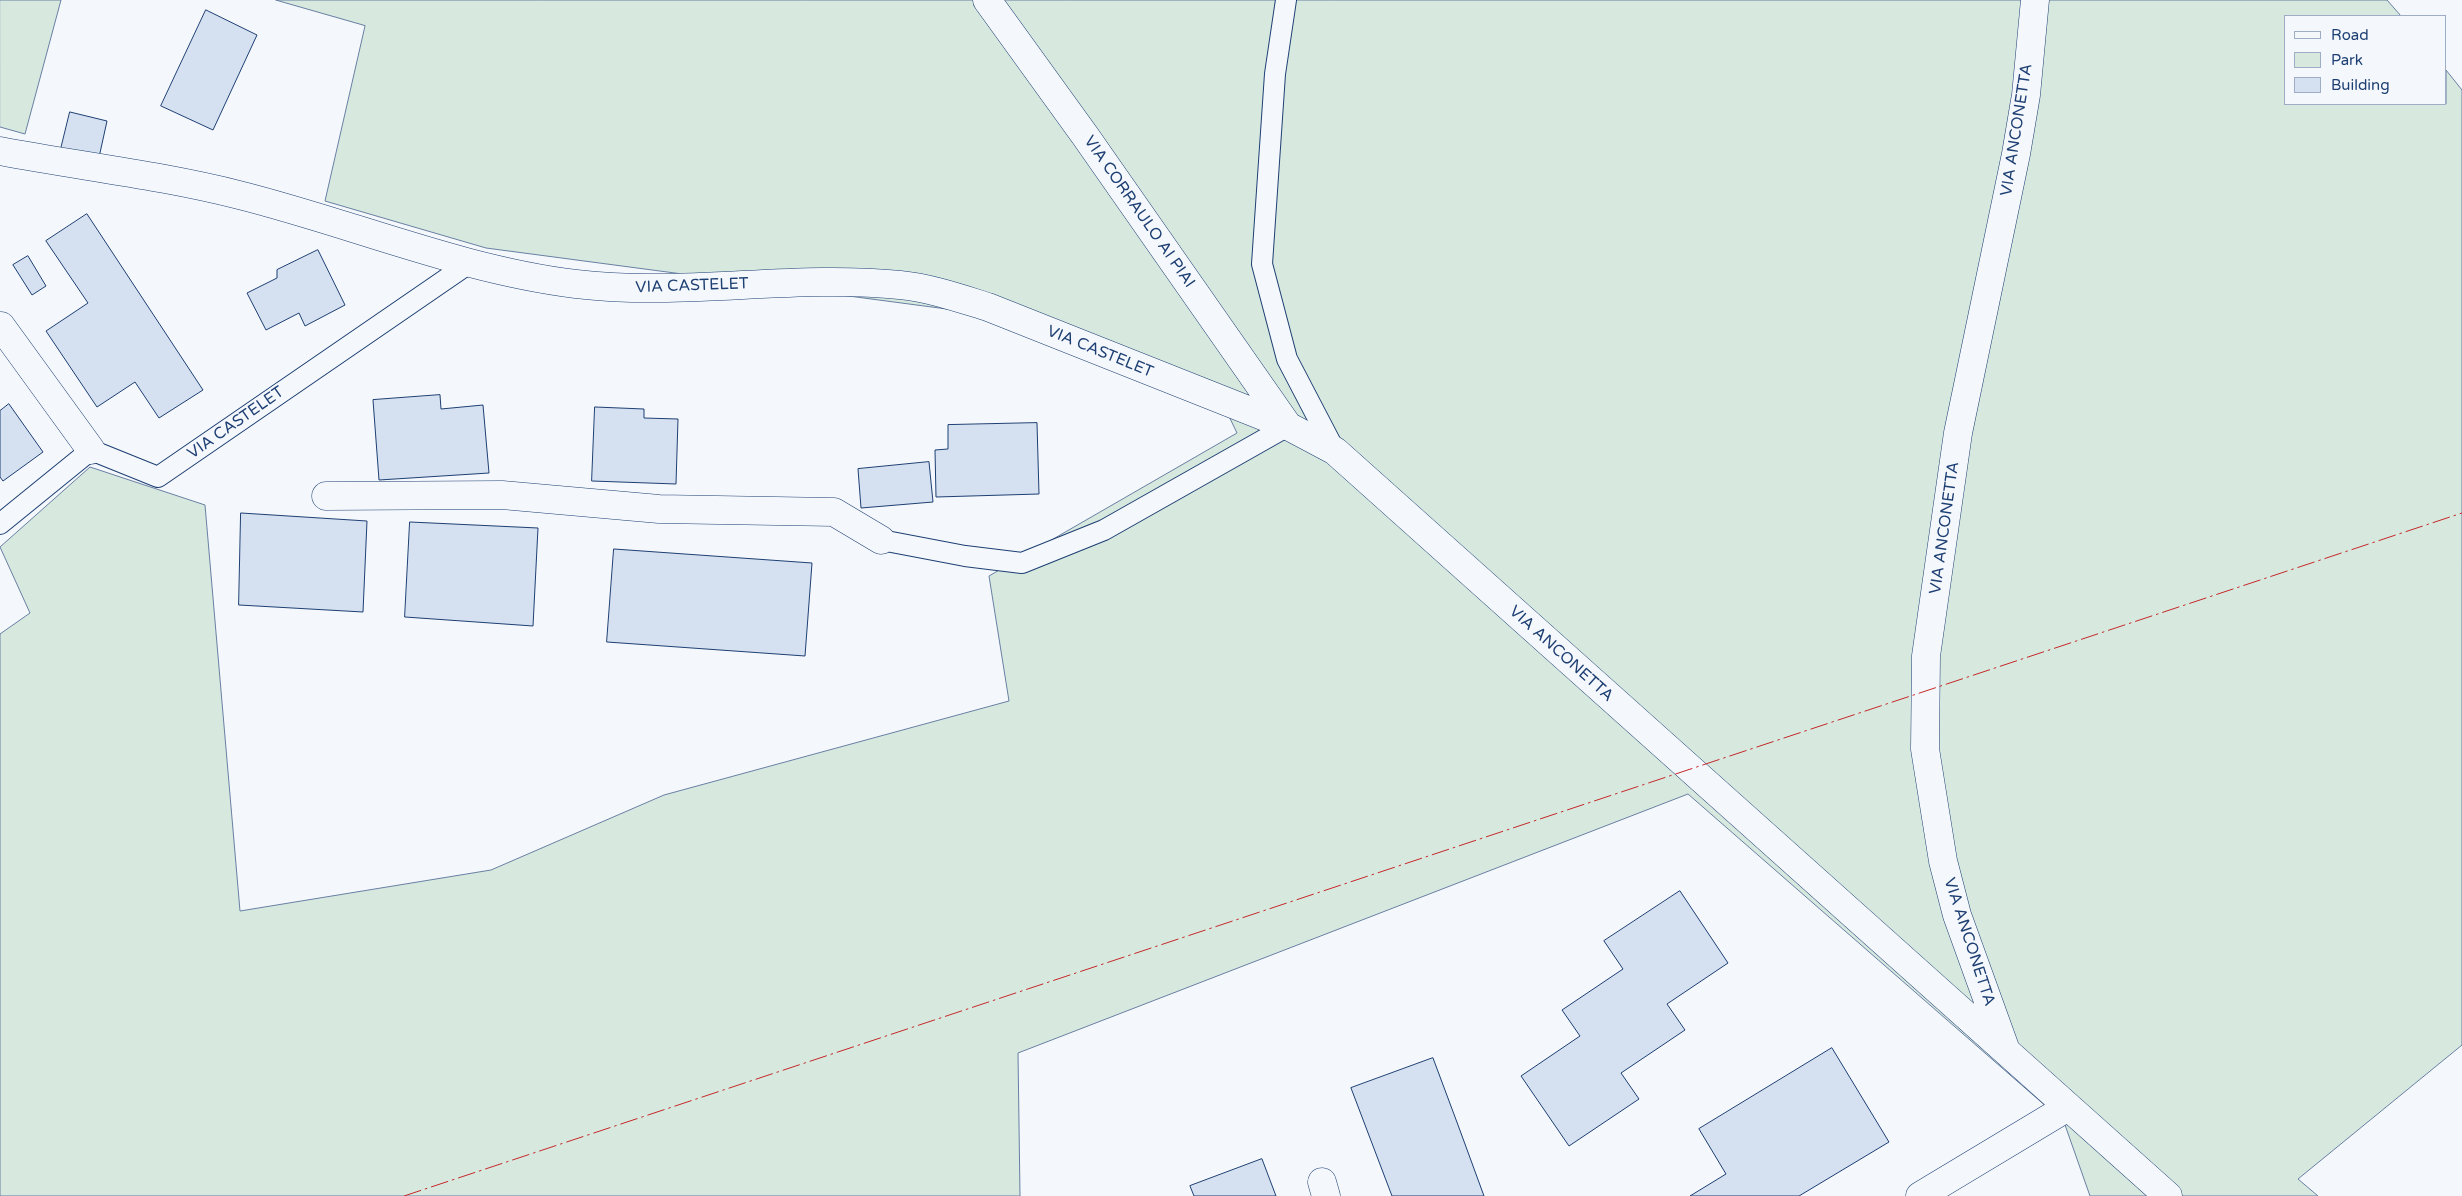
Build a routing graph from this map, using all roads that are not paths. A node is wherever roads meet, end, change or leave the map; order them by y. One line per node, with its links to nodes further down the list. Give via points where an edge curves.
1 (987, 0): 7 (street, VIA CORRAULO AI PIAI)
2 (1286, 0): 9 (lane, via 1275,74 1262,264 1287,359)
3 (2035, 0): 13 (street, VIA ANCONETTA, via 2018,144 1958,433 1926,656 1925,749 1943,862 1957,915)
4 (0, 150): 5 (street, VIA CASTELET, via 240,195)
5 (471, 262): 7 (street, VIA CASTELET, via 576,284 633,289 688,289 804,281 902,285 988,307); 8 (lane, VIA CASTELET, via 158,478)
6 (0, 327): 8 (street)
7 (1288, 426): 9 (street, VIA ANCONETTA); 12 (lane, via 1104,530 1022,563)
8 (91, 450): 11 (lane)
9 (1335, 451): 13 (street, VIA ANCONETTA)
10 (326, 496): 12 (street, via 502,495 659,508 834,512)
11 (0, 524)
12 (881, 540)
13 (2007, 1052): 14 (street, VIA ANCONETTA)
14 (2068, 1107): 15 (street); 16 (street, VIA ANCONETTA)
15 (1920, 1196)
16 (2168, 1196)

